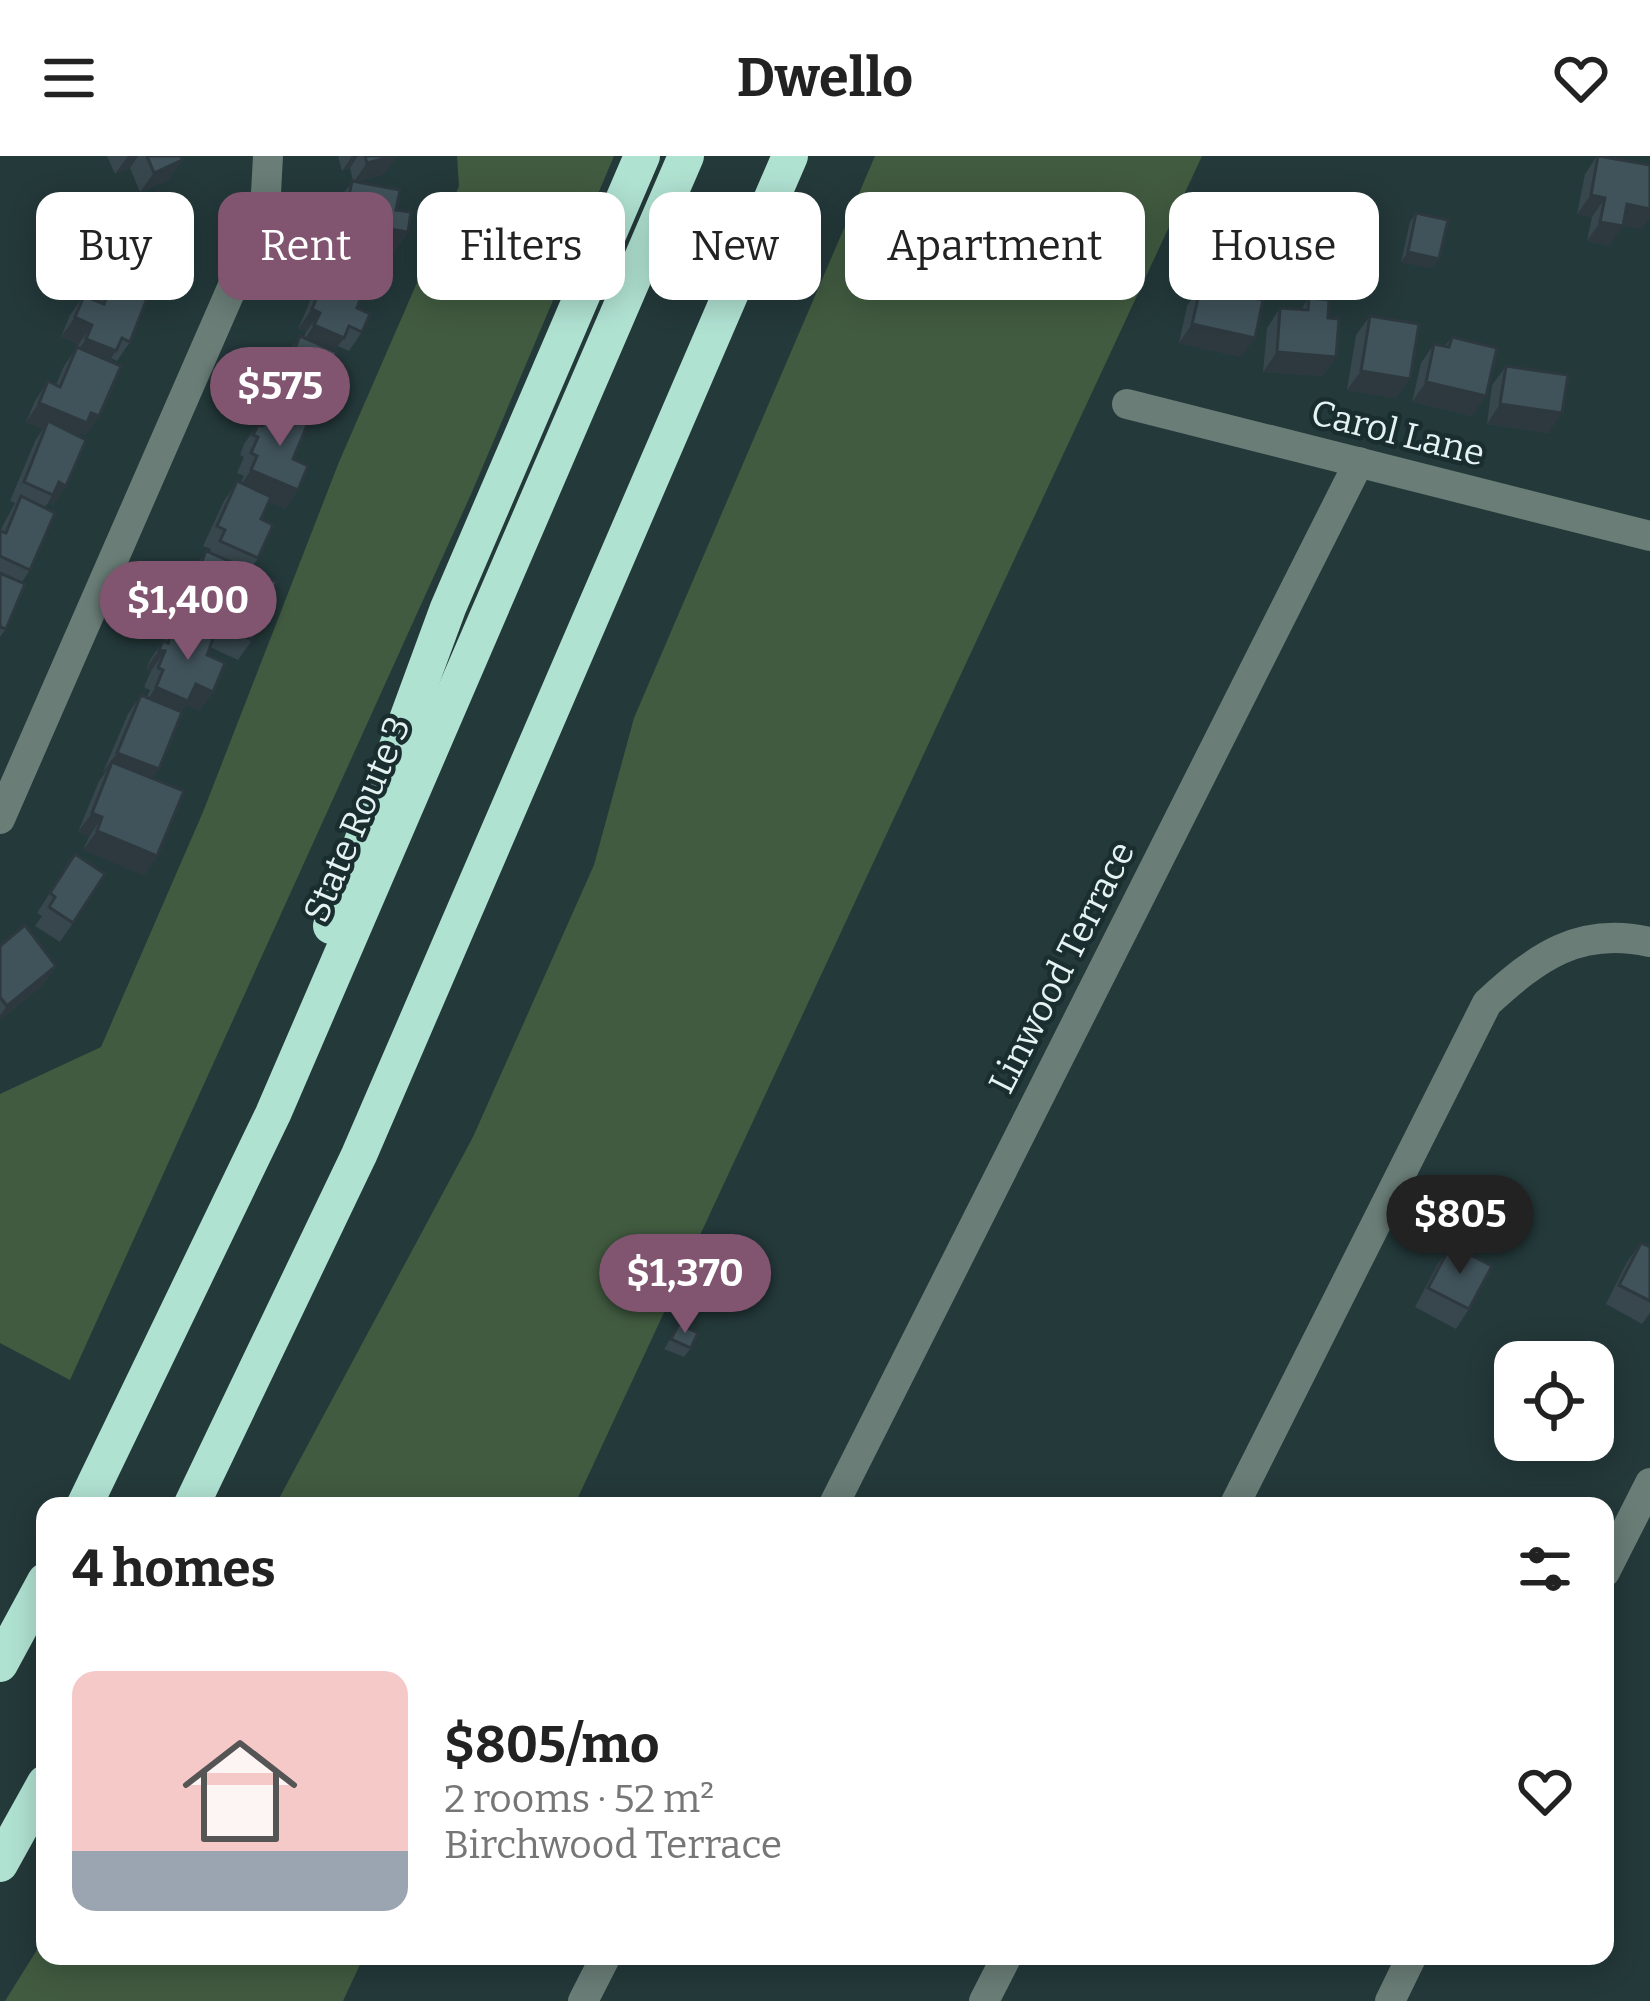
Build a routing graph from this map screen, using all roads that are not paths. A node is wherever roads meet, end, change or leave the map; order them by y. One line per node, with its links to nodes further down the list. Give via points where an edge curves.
1 (268, 156): 8 (street, via 252,242)
2 (642, 156): 10 (highway, via 448,608)
3 (686, 156): 10 (highway, State Route 3)
4 (792, 156): 13 (highway, via 359,1155)
5 (1127, 404): 6 (street, Carol Lane)
6 (1359, 462): 7 (street, Carol Lane); 14 (street, Linwood Terrace)
7 (1650, 536)
8 (0, 819)
9 (1650, 942): 15 (street, via 1595,937 1561,948 1487,1003)
10 (221, 1226): 12 (highway, State Route 3)
11 (1650, 1483): 16 (street)
12 (88, 1497)
13 (195, 1497)
14 (838, 1497)
15 (1239, 1497)
16 (1614, 1554)
17 (36, 1598): 18 (highway)
18 (0, 1664)
19 (36, 1799): 20 (highway)
20 (0, 1864)
21 (601, 1965): 24 (street)
22 (1002, 1965): 25 (street)
23 (1408, 1965): 26 (street)
24 (583, 2001)
25 (984, 2001)
26 (1390, 2001)

